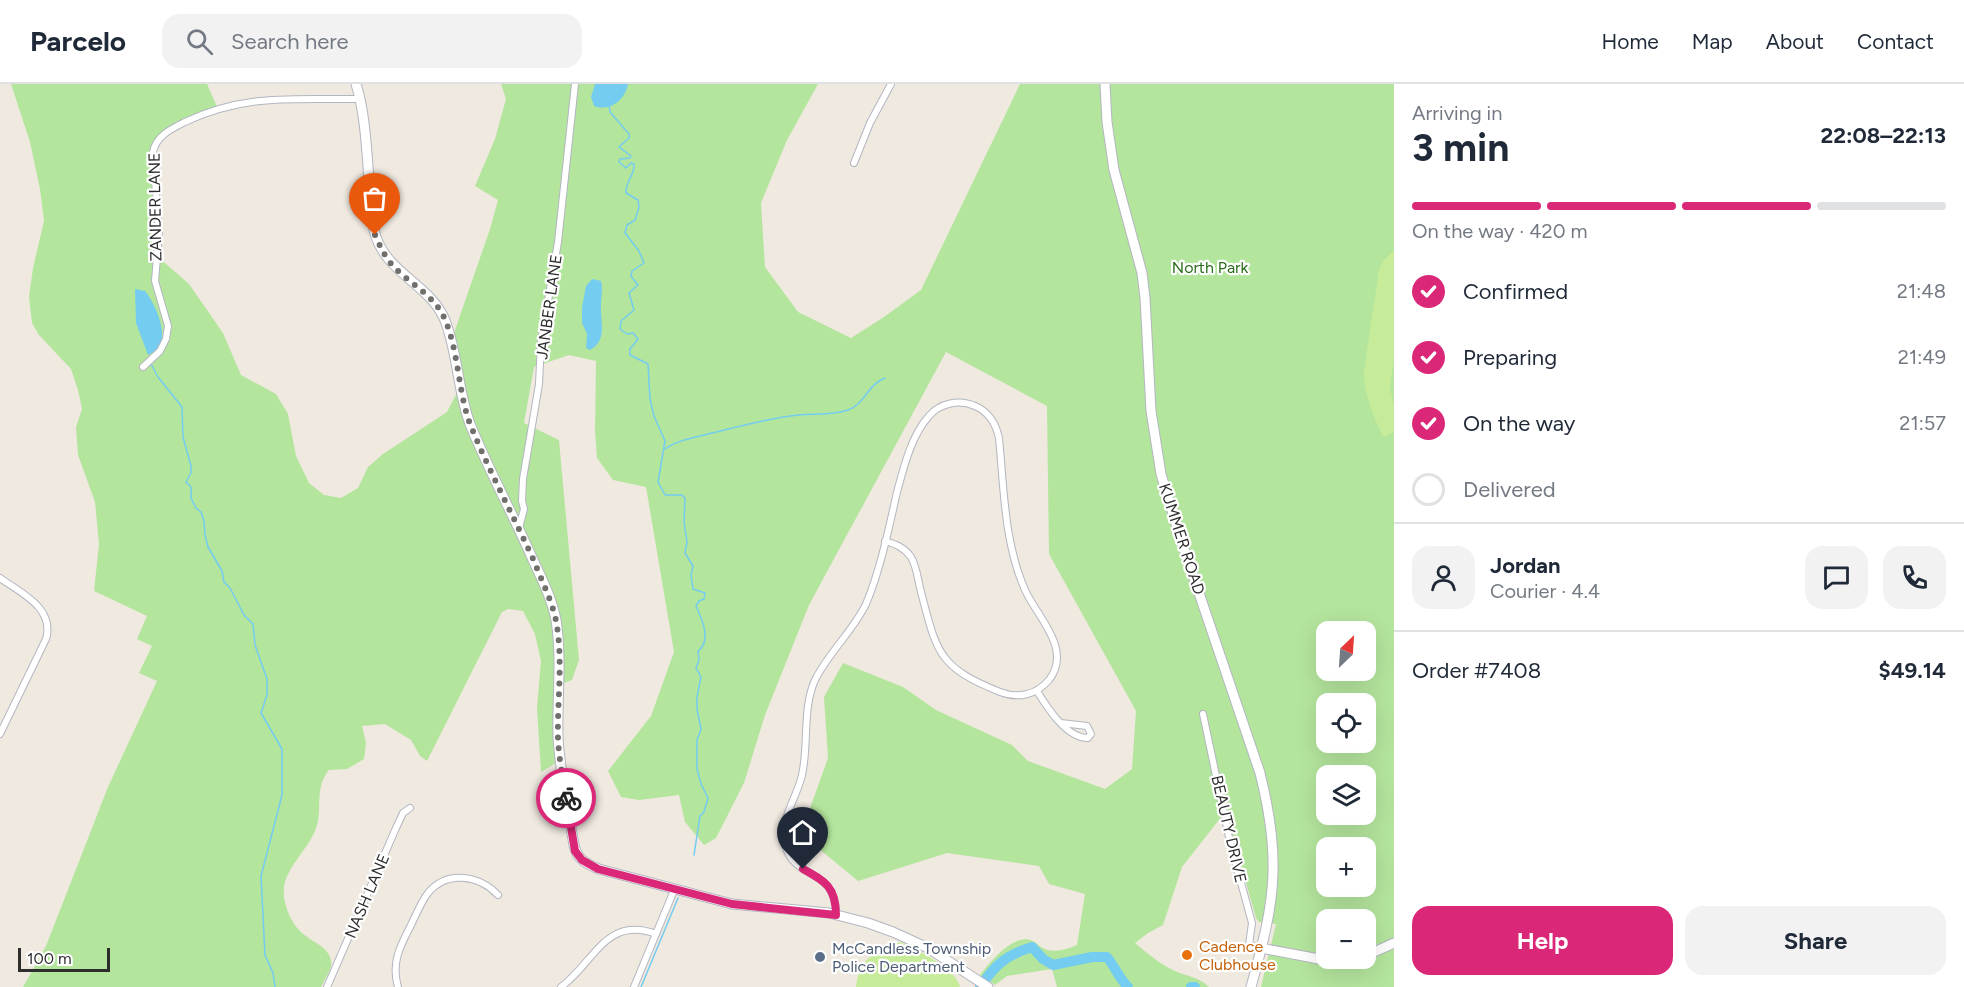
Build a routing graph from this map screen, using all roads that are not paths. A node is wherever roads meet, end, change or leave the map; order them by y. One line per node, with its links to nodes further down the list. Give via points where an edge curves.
1 (356, 84): 5 (street)
2 (574, 84): 8 (street, JANBER LANE, via 558,243 541,342)
3 (891, 84): 6 (street)
4 (1105, 84): 21 (street, KUMMER ROAD, via 1114,170 1143,281 1151,411 1161,474 1266,800 1273,874)
5 (359, 99): 7 (street, ZANDER LANE, via 251,101 198,116 156,141 153,152 159,233 155,281 168,326 160,351); 8 (street, via 375,235 383,254 439,307 446,321 466,413)
6 (854, 163)
7 (143, 367)
8 (519, 528): 16 (street, via 555,618 559,751 575,851 598,869)
9 (885, 541): 11 (street, via 899,546 912,559 935,642 948,662 967,677 1007,694); 11 (street, via 907,459 928,417 951,403 970,404 984,411 999,438 1008,530 1016,567 1056,649 1053,672); 18 (street, via 862,611 813,686 803,771 784,826 784,845 791,858 828,885)
10 (0, 578): 14 (street, via 38,606 48,631)
11 (1037, 691): 13 (street)
12 (1203, 714): 21 (street, BEAUTY DRIVE, via 1252,923 1249,945)
13 (1061, 723)
14 (0, 734)
15 (410, 808): 24 (street, NASH LANE, via 396,828)
16 (675, 888): 18 (street, via 739,905); 19 (street)
17 (498, 895): 25 (street, via 480,881 462,877 433,888 423,900 397,954)
18 (836, 915): 28 (street, via 904,936)
19 (656, 934): 26 (street, via 637,929 615,934); 27 (street)
20 (1394, 943): 22 (street)
21 (1261, 948): 23 (street); 29 (street, KUMMER ROAD)
22 (1376, 951)
23 (1316, 958)
24 (327, 987)
25 (398, 987)
26 (561, 987)
27 (634, 987)
28 (988, 987)
29 (1251, 987)

